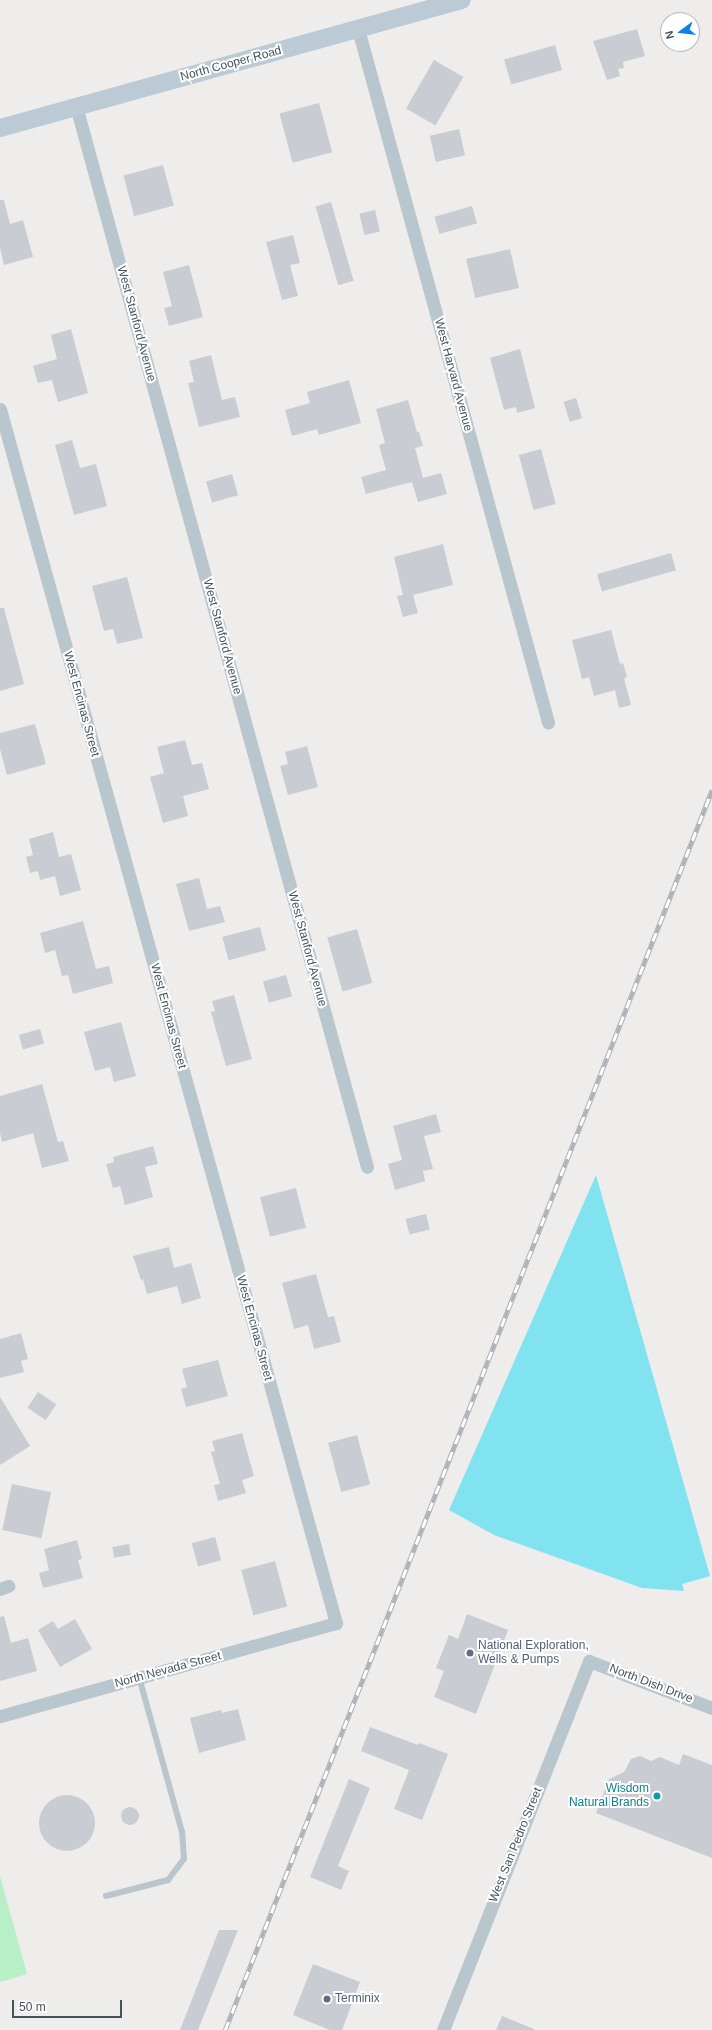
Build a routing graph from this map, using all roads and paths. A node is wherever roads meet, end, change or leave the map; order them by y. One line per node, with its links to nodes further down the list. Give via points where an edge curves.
1 (462, 0): 2 (main road, North Cooper Road)
2 (358, 29): 3 (main road, North Cooper Road); 6 (street, West Harvard Avenue)
3 (76, 106): 4 (main road, North Cooper Road); 7 (street, West Stanford Avenue)
4 (0, 128)
5 (0, 409): 8 (street, West Encinas Street)
6 (548, 722)
7 (367, 1167)
8 (336, 1623): 10 (street, North Nevada Street)
9 (589, 1660): 11 (street, North Dish Drive); 14 (street, West San Pedro Street)
10 (139, 1677): 12 (street, North Nevada Street); 13 (lane, via 182,1832 184,1858 168,1880)
11 (712, 1708)
12 (0, 1716)
13 (106, 1896)
14 (443, 2030)

